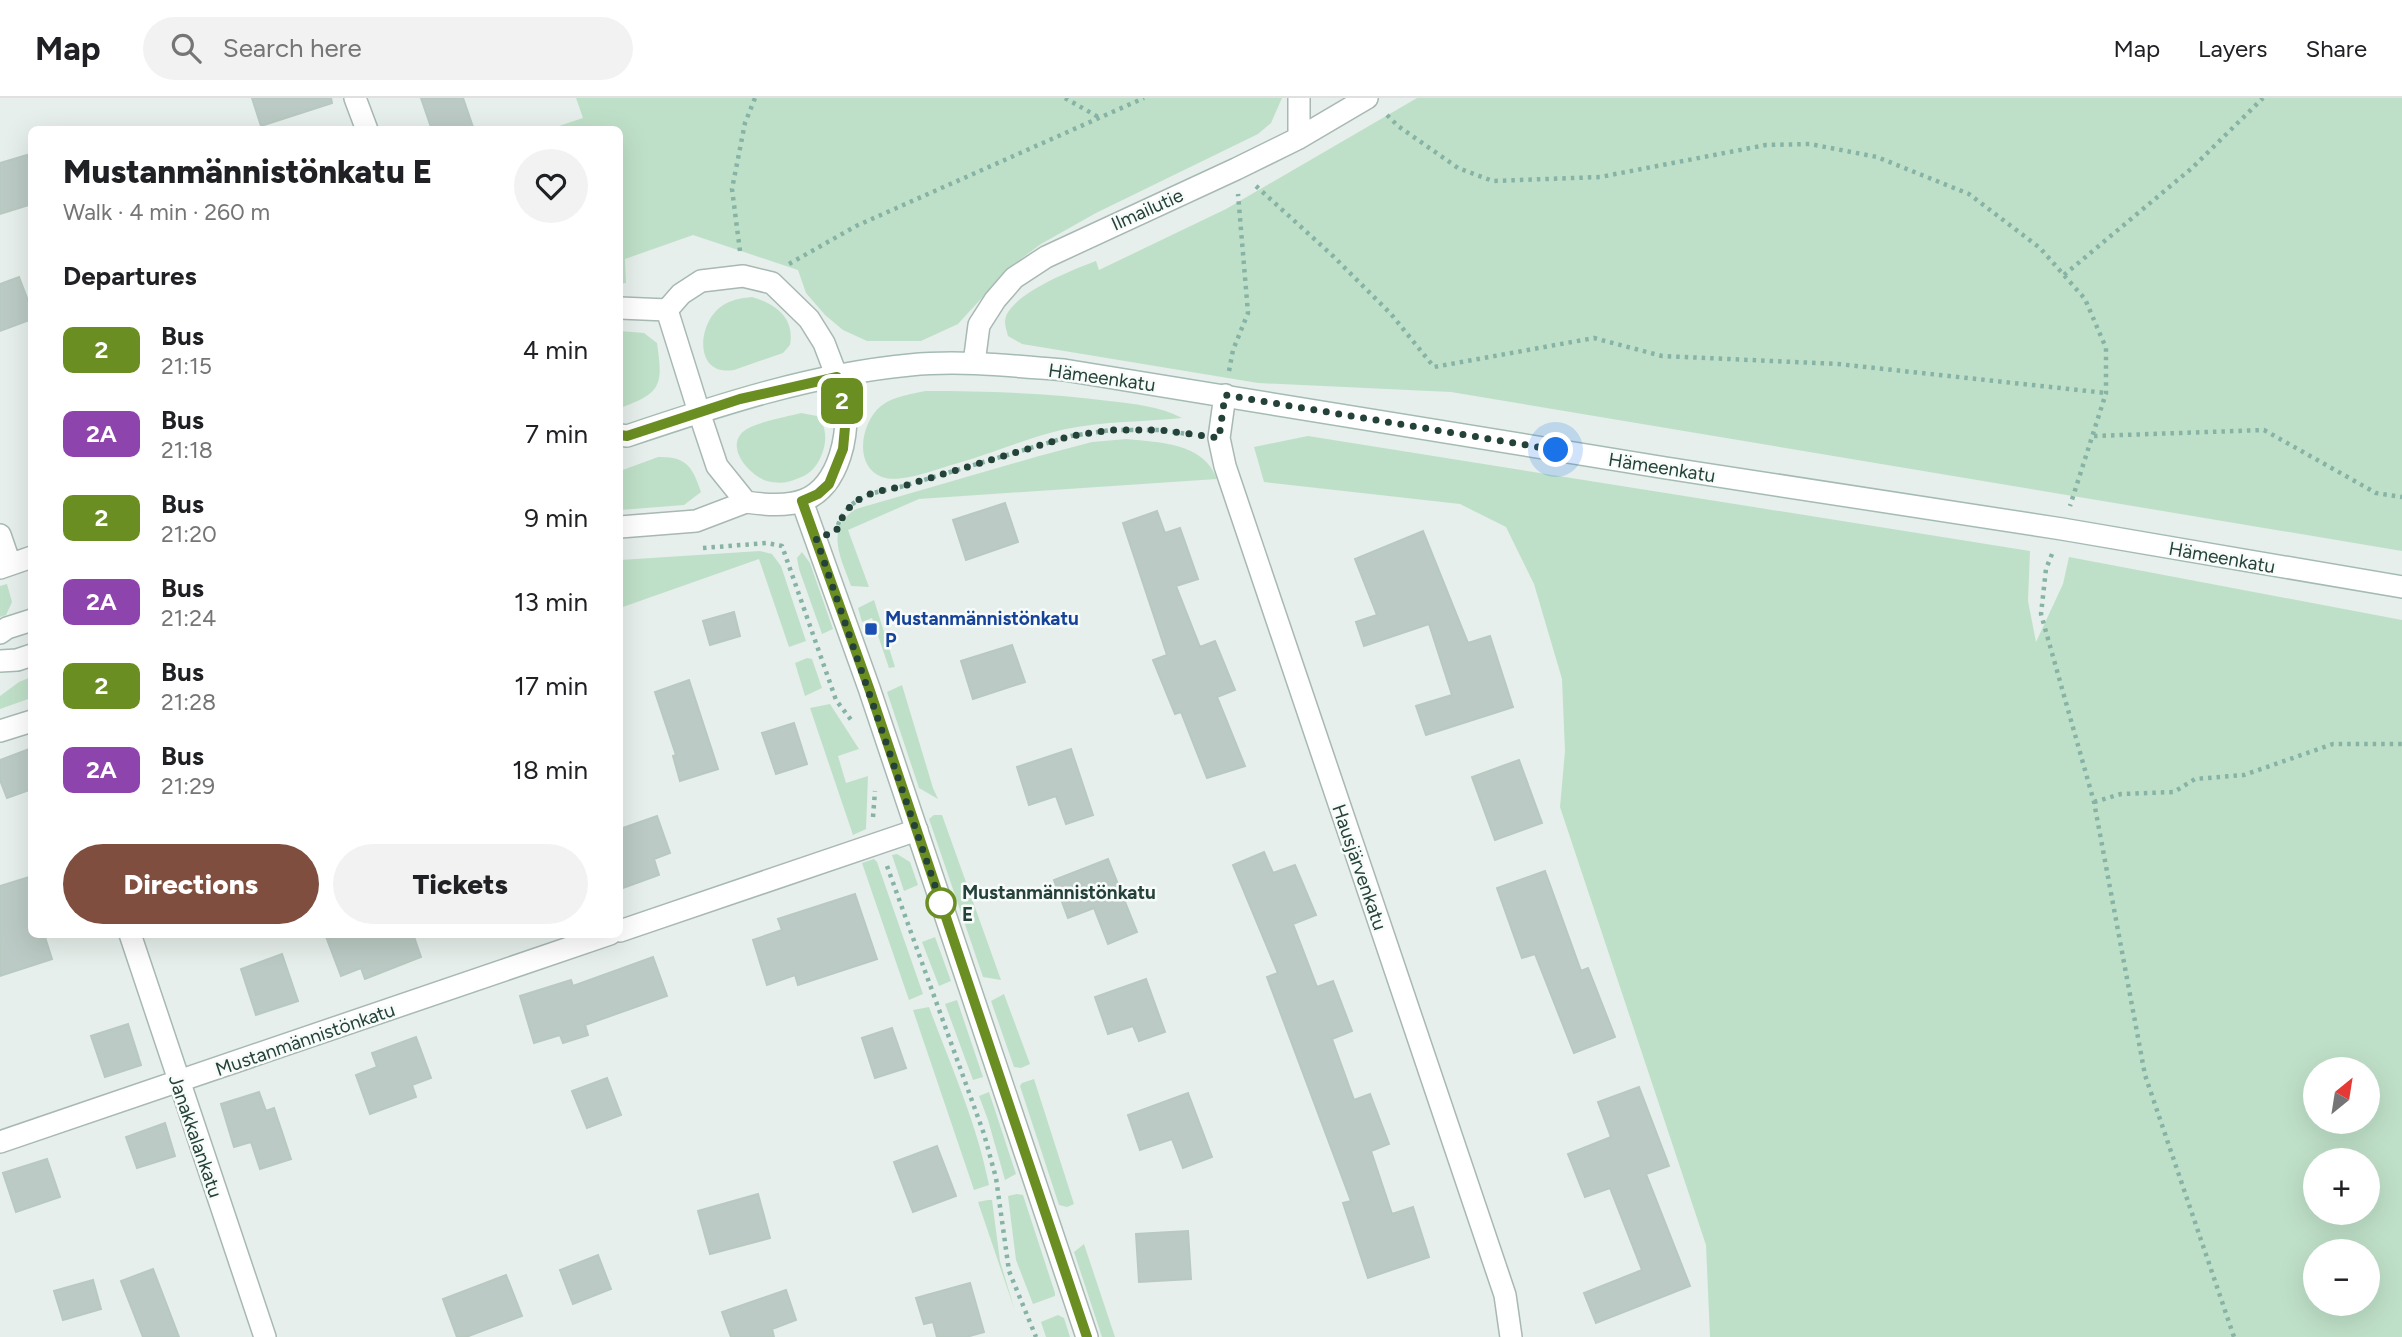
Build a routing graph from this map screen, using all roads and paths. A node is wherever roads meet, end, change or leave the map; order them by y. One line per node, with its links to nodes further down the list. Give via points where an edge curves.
1 (355, 98): 9 (street)
2 (755, 98): 13 (path, via 745,123 732,189)
3 (1065, 98): 8 (path)
4 (1144, 98): 8 (path)
5 (1298, 98): 10 (street)
6 (2263, 98): 12 (path, via 2192,168)
7 (1373, 103): 10 (street, Ilmailutie); 12 (path, via 1458,168 1493,181 1600,177 1766,145 1810,144 1877,157 1969,194 2040,248)
8 (1100, 118): 14 (path, via 856,226 791,262)
9 (366, 126)
10 (1299, 138): 11 (street, Ilmailutie)
11 (1236, 169): 17 (street, Ilmailutie, via 1082,239 1014,278 979,325); 19 (path, via 1334,256 1391,314 1434,367 1594,338 1662,356 1838,364); 20 (path, via 1248,313 1233,351)
12 (2064, 275): 19 (path, via 2085,299 2106,348)
13 (743, 276): 14 (street); 16 (street, via 701,281)
14 (772, 283): 18 (street, via 809,319)
15 (623, 309): 16 (street)
16 (667, 310): 21 (street)
17 (974, 363): 18 (street, Hämeenkatu, via 911,365); 20 (street, Hämeenkatu, via 1064,370)
18 (837, 377): 21 (street, Hämeenkatu); 26 (street, via 846,416 843,449 829,484)
19 (2106, 393): 22 (path)
20 (1225, 395): 23 (street, Hausjärvenkatu); 29 (street, Hämeenkatu)
21 (699, 412): 24 (street, Hämeenkatu); 27 (street, via 717,466)
22 (2094, 436): 25 (path, via 2264,430 2376,492); 29 (path)
23 (1219, 438): 31 (path, via 1161,430 1071,436 857,499 841,516 836,532); 57 (street, Hausjärvenkatu, via 1505,1295)
24 (623, 439)
25 (2402, 497)
26 (802, 501): 27 (street, via 775,506); 31 (street)
27 (746, 502): 28 (street, via 695,521)
28 (623, 527)
29 (2062, 529): 36 (street, Hämeenkatu); 46 (path, via 2046,569 2041,614)
30 (0, 535): 35 (street)
31 (816, 538): 32 (path); 47 (street)
32 (782, 546): 33 (path, via 767,543); 42 (path, via 836,700)
33 (695, 549)
34 (28, 558): 35 (street)
35 (5, 566)
36 (2402, 587)
37 (28, 621): 38 (street)
38 (0, 633)
39 (28, 656): 40 (street)
40 (0, 661)
41 (28, 722): 43 (street)
42 (852, 722)
43 (0, 731)
44 (2402, 744): 46 (path, via 2333,744 2244,775 2195,779 2174,792 2121,794)
45 (875, 779): 48 (path, via 873,825)
46 (2094, 802): 58 (path, via 2145,1075)
47 (917, 830): 48 (street); 56 (street)
48 (879, 843): 49 (street); 55 (path, via 984,1133 996,1178 1009,1271)
49 (623, 930)
50 (131, 938): 52 (street, Janakkalankatu)
51 (598, 938): 52 (street, Mustanmännistönkatu)
52 (178, 1083): 53 (street, Mustanmännistönkatu); 54 (street, Janakkalankatu)
53 (0, 1142)
54 (265, 1337)
55 (1035, 1337)
56 (1087, 1337)
57 (1511, 1337)
58 (2234, 1337)

